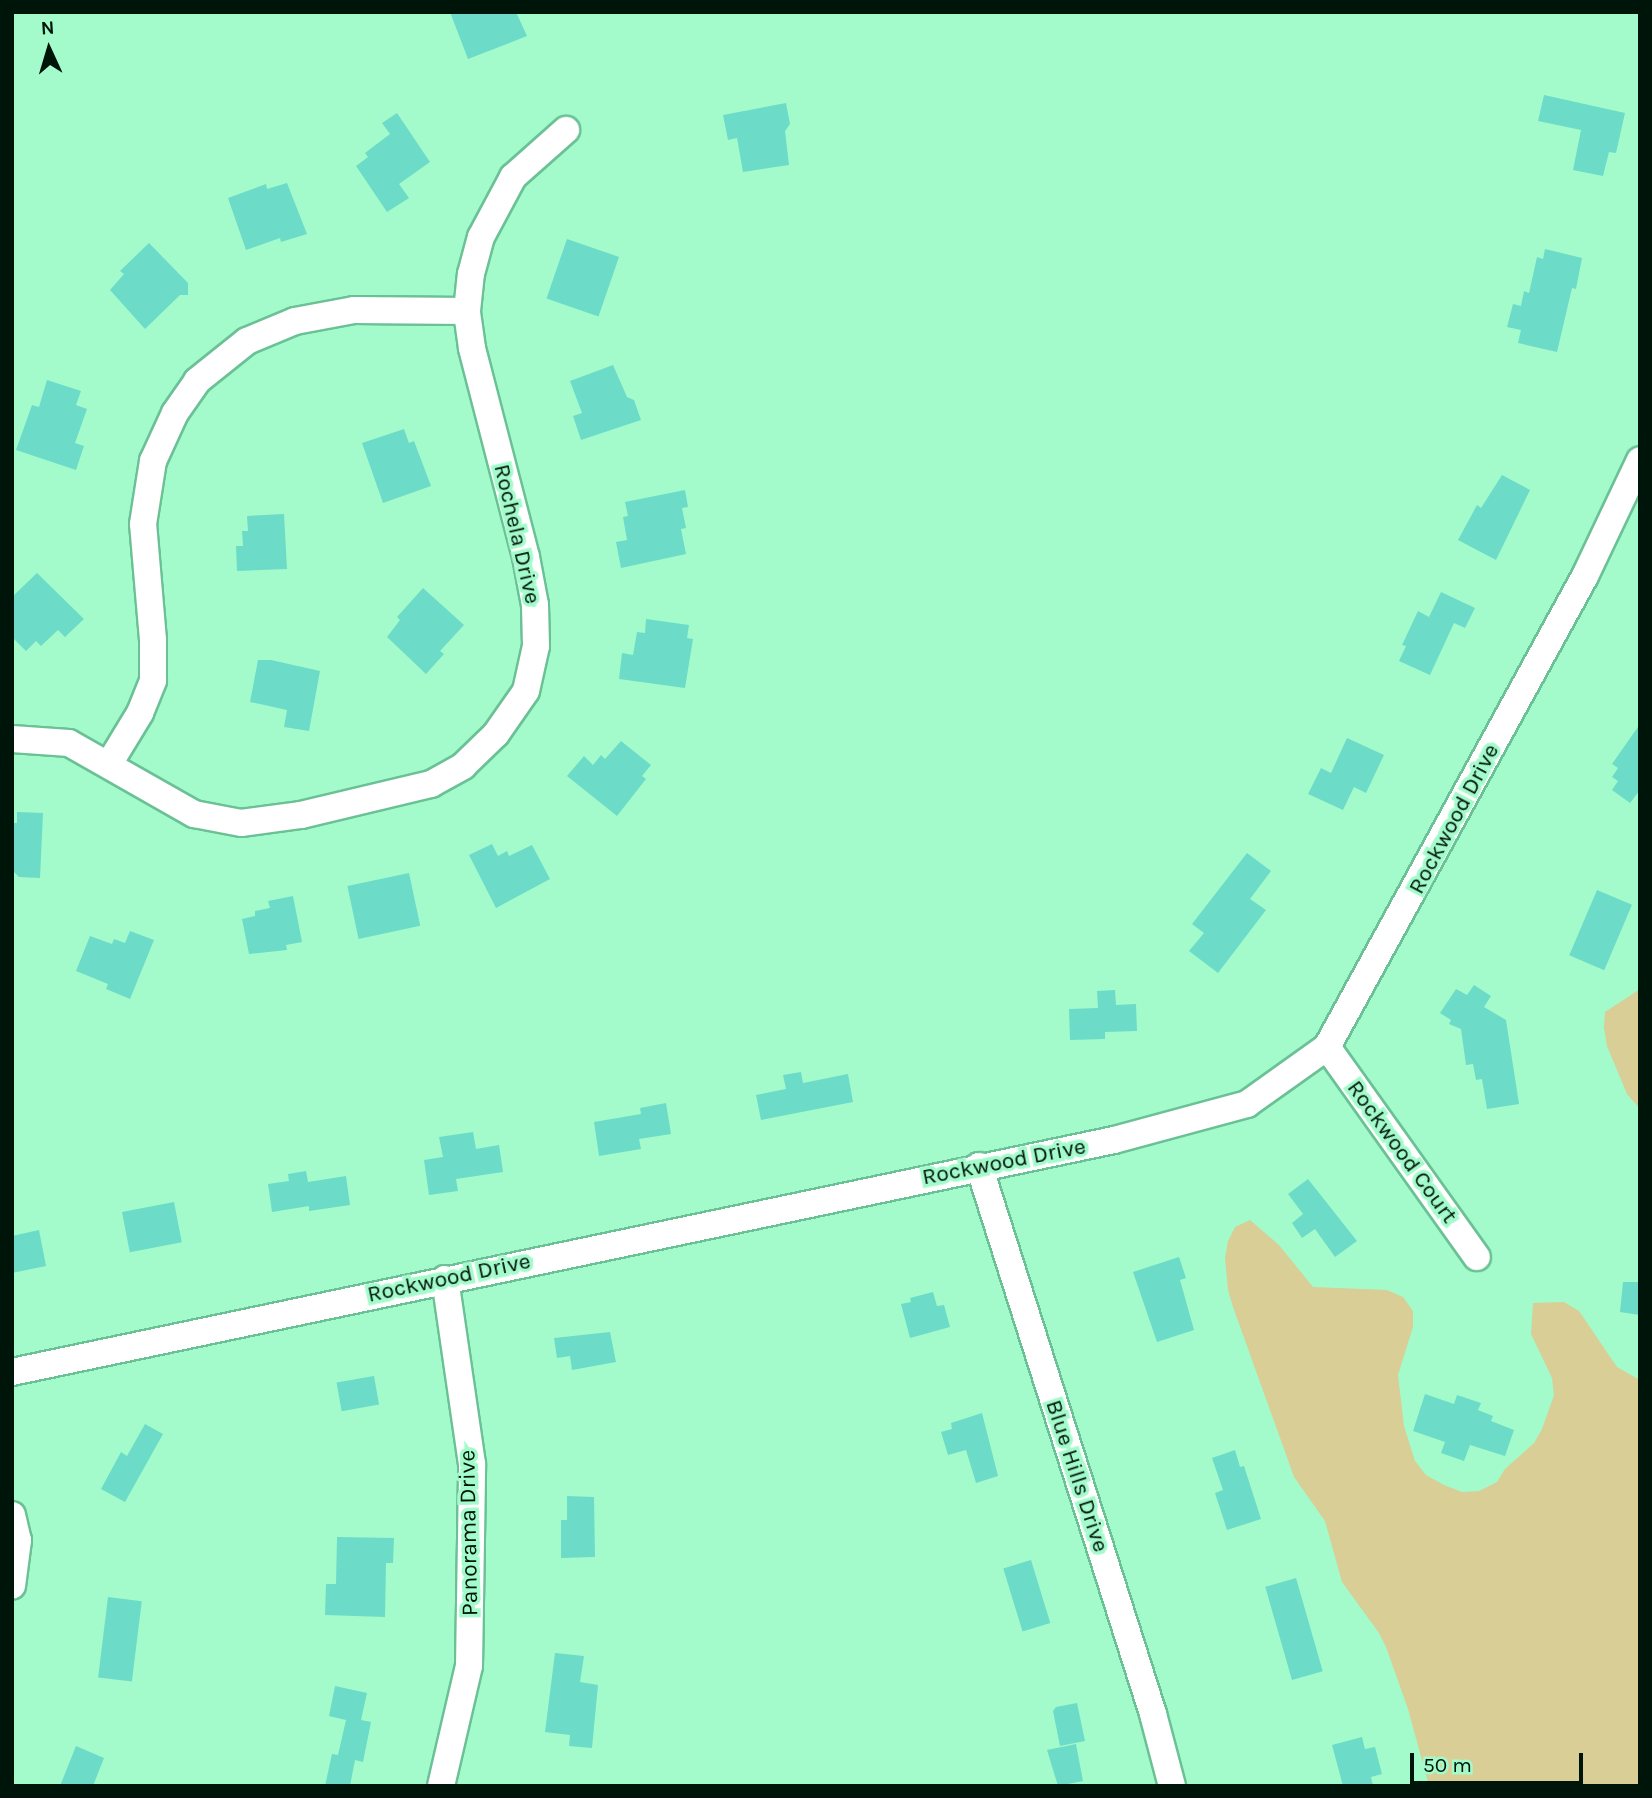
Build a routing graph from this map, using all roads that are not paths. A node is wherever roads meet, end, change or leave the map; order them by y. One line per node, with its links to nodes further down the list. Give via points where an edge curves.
1 (566, 130): 2 (street, Rochela Drive, via 513,177 496,203 471,274)
2 (467, 311): 5 (street, via 354,310 295,321 247,341 197,381 175,413 153,461 143,524 153,680 140,713); 5 (street, Rochela Drive, via 471,348 535,605 536,646 526,691 496,734 463,766 431,784 301,815 241,822 194,814 144,789)
3 (1640, 460): 6 (street, Rockwood Drive, via 1585,576)
4 (12, 739): 5 (street, Rochela Drive, via 69,743)
5 (108, 764)
6 (1327, 1048): 7 (street, Rockwood Drive, via 1247,1104 1114,1140); 8 (street, Rockwood Court)
7 (979, 1167): 9 (street, Rockwood Drive); 14 (street, Blue Hills Drive, via 1153,1713)
8 (1477, 1257)
9 (445, 1279): 10 (street, Rockwood Drive); 13 (street, Panorama Drive, via 472,1464 469,1666)
10 (12, 1372)
11 (12, 1514): 12 (street, via 18,1539)
12 (12, 1586)
13 (441, 1786)
14 (1172, 1786)

